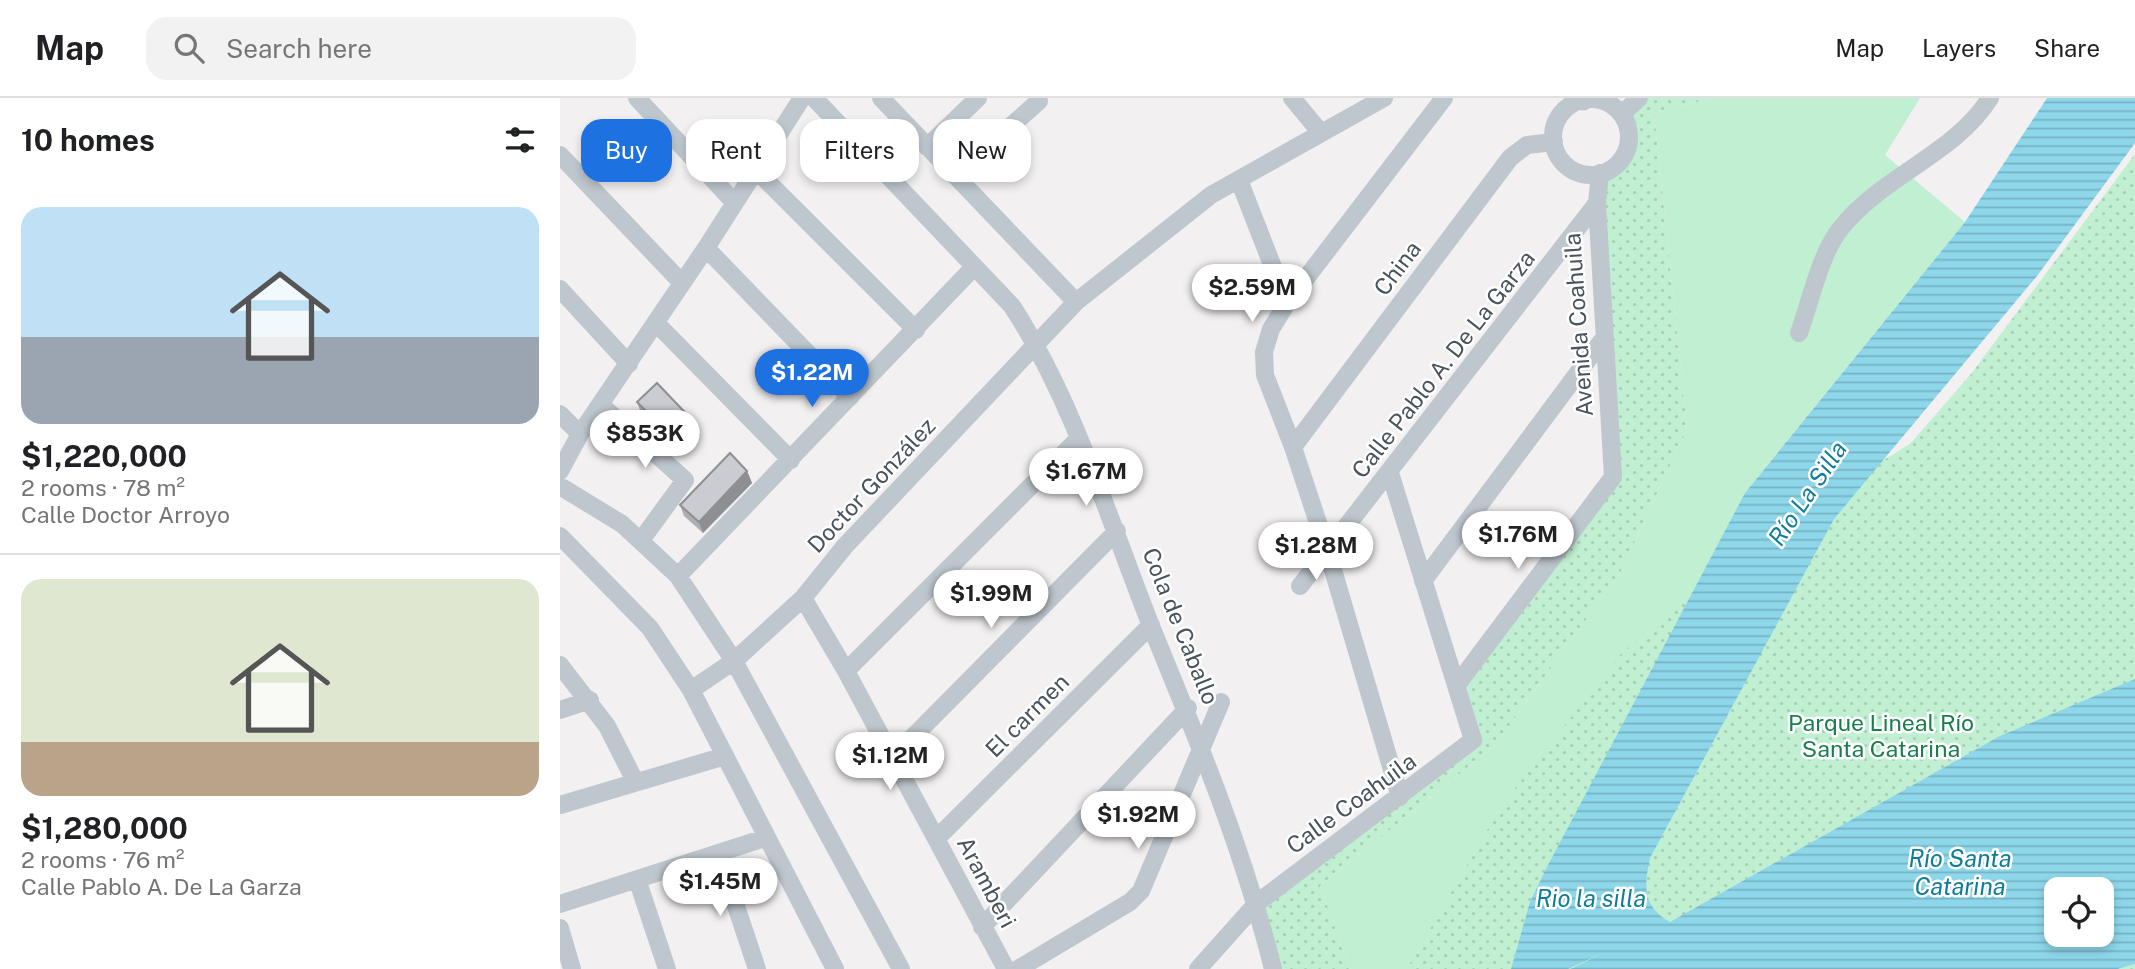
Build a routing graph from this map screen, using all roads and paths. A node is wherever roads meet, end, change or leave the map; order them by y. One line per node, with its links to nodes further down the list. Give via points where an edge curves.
1 (637, 98): 26 (street)
2 (814, 98): 29 (street, Cola de Caballo)
3 (881, 98): 18 (street)
4 (978, 98): 18 (street)
5 (1292, 98): 16 (street)
6 (1444, 98): 33 (street)
7 (1639, 98): 13 (street)
8 (1990, 98): 36 (street, via 1978,118 1869,198 1839,229)
9 (1379, 99): 16 (street, Doctor González)
10 (1575, 100): 13 (street, via 1602,100); 17 (street, via 1556,122)
11 (1039, 101): 15 (street)
12 (793, 102): 14 (street)
13 (1622, 114): 21 (street, via 1628,126 1628,146 1618,163)
14 (784, 119)
15 (1019, 119)
16 (1321, 134): 22 (street, Doctor González)
17 (1554, 142): 21 (street, via 1573,170); 45 (street, China, via 1527,145 1510,158)
18 (927, 147): 19 (street)
19 (933, 153)
20 (560, 155): 30 (street)
21 (1600, 173): 27 (street, Avenida Coahuila)
22 (1239, 180): 32 (street, Doctor González, via 1211,195); 33 (street)
23 (748, 182): 26 (street)
24 (768, 182): 35 (street)
25 (961, 182): 32 (street)
26 (735, 203): 28 (street)
27 (1597, 203): 37 (street, Avenida Coahuila); 47 (street, Calle Pablo A. De La Garza)
28 (706, 248): 30 (street); 40 (street)
29 (974, 267): 35 (street); 38 (street, Cola de Caballo, via 1012,306)
30 (682, 283): 34 (street)
31 (560, 289): 39 (street)
32 (1076, 302): 38 (street, Doctor González)
33 (1287, 303): 45 (street, via 1271,328 1262,361)
34 (656, 323): 39 (street); 46 (street)
35 (916, 330): 40 (street)
36 (1799, 333)
37 (1604, 338): 55 (street); 62 (street, Avenida Coahuila, via 1614,473)
38 (1037, 345): 44 (street, Cola de Caballo); 57 (street, Doctor González, via 845,546)
39 (629, 364): 41 (street)
40 (850, 397): 46 (street)
41 (602, 406): 43 (street); 52 (street, via 685,480)
42 (560, 414): 43 (street)
43 (580, 434): 48 (street)
44 (1077, 440): 50 (street, Cola de Caballo); 61 (street)
45 (1293, 447): 53 (street)
46 (791, 460): 54 (street)
47 (1390, 473): 53 (street, Calle Pablo A. De La Garza); 55 (street)
48 (561, 480): 49 (street); 52 (street)
49 (560, 508)
50 (1117, 530): 58 (street, Cola de Caballo); 70 (street)
51 (560, 536): 63 (street, via 650,628)
52 (642, 539): 54 (street)
53 (1328, 553): 56 (street, Calle Pablo A. De La Garza); 72 (street)
54 (678, 576): 59 (street)
55 (1423, 581): 62 (street)
56 (1300, 586)
57 (803, 598): 59 (street, Doctor González); 61 (street, Aramberi)
58 (1151, 625): 66 (street, Cola de Caballo); 75 (street, El carmen)
59 (734, 661): 63 (street, Doctor González); 86 (street)
60 (560, 665): 64 (street)
61 (846, 671): 70 (street, Aramberi)
62 (1456, 686): 72 (street, Calle Coahuila, via 1473,740)
63 (691, 690): 69 (street)
64 (590, 700): 67 (street); 71 (street)
65 (1221, 702): 68 (street)
66 (1188, 708): 68 (street, Cola de Caballo); 80 (street)
67 (560, 710)
68 (1202, 746): 78 (street, Cola de Caballo); 88 (street, via 1137,897)
69 (724, 756): 71 (street); 74 (street)
70 (893, 757): 75 (street, Aramberi)
71 (635, 781): 73 (street)
72 (1400, 797): 78 (street, Calle Coahuila)
73 (560, 805)
74 (765, 838): 76 (street); 85 (street)
75 (936, 839): 80 (street, Aramberi)
76 (719, 855): 77 (street); 84 (street)
77 (638, 879): 79 (street); 83 (street)
78 (1257, 903): 89 (street, Calle Coahuila); 90 (street, Cola de Caballo)
79 (560, 904)
80 (982, 927): 87 (street, Aramberi)
81 (560, 928): 82 (street)
82 (572, 969)
83 (667, 969)
84 (757, 969)
85 (835, 969)
86 (901, 969)
87 (1006, 969)
88 (1018, 969)
89 (1198, 969)
90 (1273, 969)

